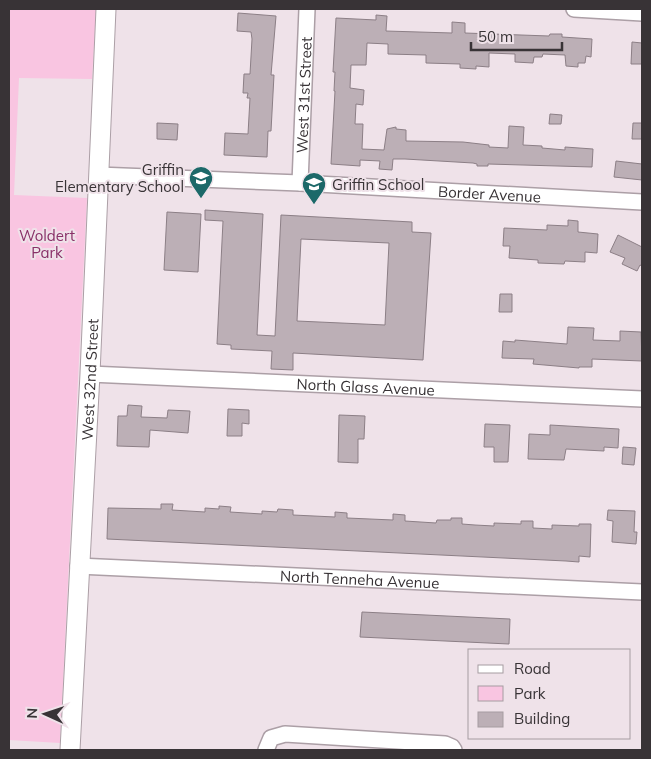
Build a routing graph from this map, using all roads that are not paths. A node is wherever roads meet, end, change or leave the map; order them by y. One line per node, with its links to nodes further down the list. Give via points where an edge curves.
1 (106, 9): 5 (street, West 32nd Street)
2 (307, 9): 6 (street, West 31st Street)
3 (574, 9): 4 (street)
4 (642, 13)
5 (98, 175): 6 (street, Border Avenue); 8 (street, West 32nd Street)
6 (300, 183): 7 (street, Border Avenue)
7 (642, 202)
8 (90, 374): 9 (street, North Glass Avenue); 10 (street, West 32nd Street)
9 (642, 399)
10 (78, 566): 11 (street, North Tenneha Avenue); 14 (street, West 32nd Street)
11 (642, 592)
12 (268, 744): 13 (street, via 285,734 437,743)
13 (453, 748)
14 (70, 750)

